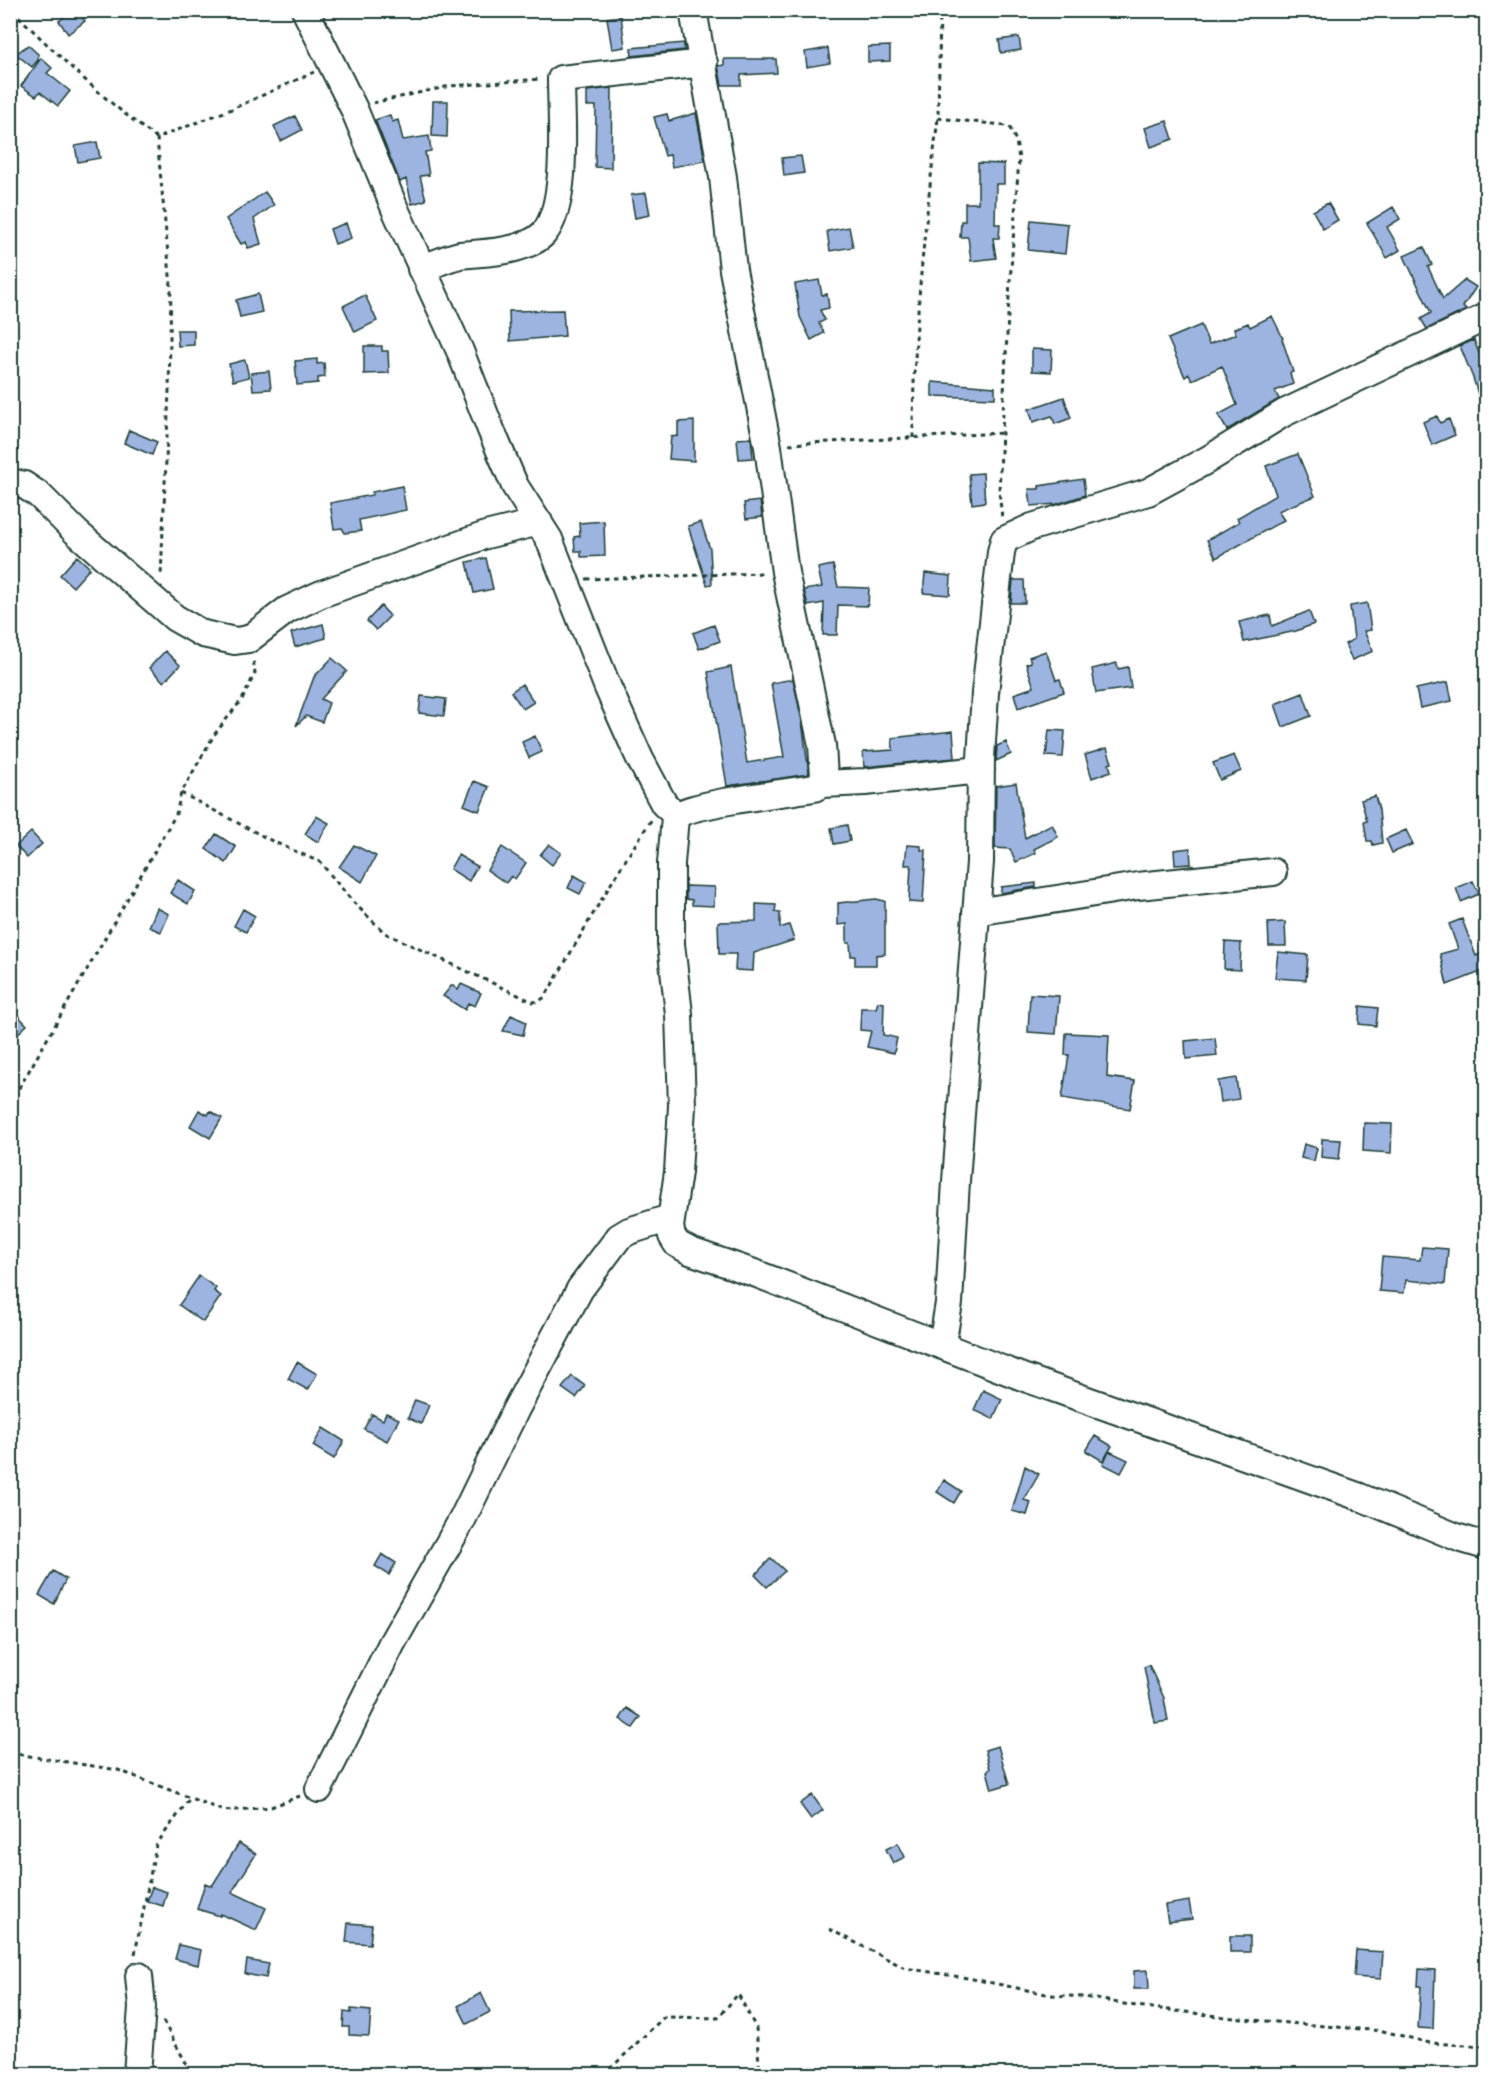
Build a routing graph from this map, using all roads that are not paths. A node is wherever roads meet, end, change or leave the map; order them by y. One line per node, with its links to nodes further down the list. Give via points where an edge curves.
1 (305, 10): 4 (street, via 354,109)
2 (693, 10): 3 (street)
3 (704, 63): 4 (street, via 561,79 561,175 552,220 543,234 516,248 450,258); 9 (street, via 733,270 768,447 785,572 822,745)
4 (421, 269): 7 (street, via 515,486)
5 (1486, 317): 8 (street, via 1284,413 1148,492 1032,527 1004,540 985,693)
6 (10, 482): 7 (street, via 24,484 39,495 163,610 186,626 235,641 249,639 287,610 321,594 486,535)
7 (539, 522): 10 (street, via 567,580 640,759 664,804)
8 (981, 770): 9 (street); 12 (street)
9 (822, 784): 10 (street)
10 (676, 814): 13 (street, via 671,855 671,944 679,1014 682,1106 678,1172)
11 (1274, 872): 12 (street, via 1138,886)
12 (976, 912): 14 (street, via 951,1282)
13 (670, 1218): 14 (street, via 672,1236 690,1251); 16 (street, via 618,1237 580,1288)
14 (942, 1346): 15 (street)
15 (1486, 1546)
16 (319, 1789)
17 (139, 1976): 18 (street, via 142,2019)
18 (137, 2074)

